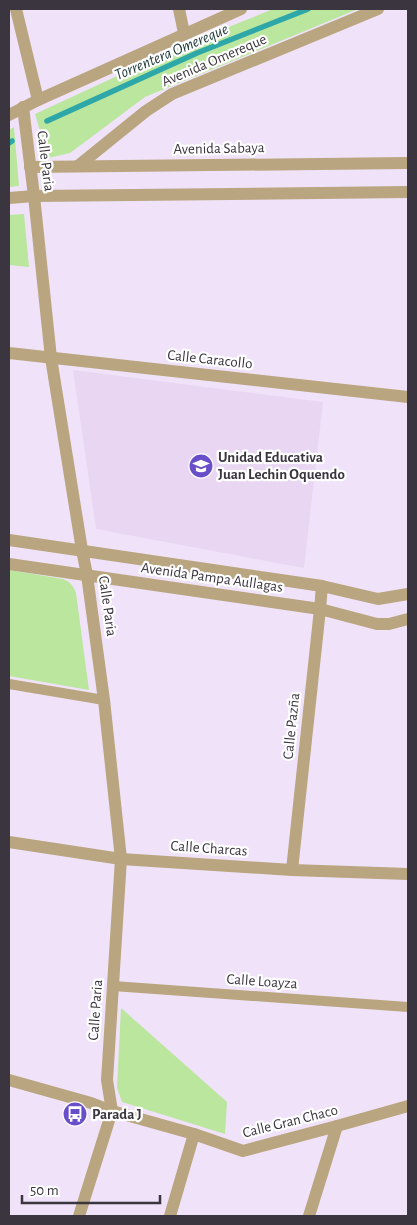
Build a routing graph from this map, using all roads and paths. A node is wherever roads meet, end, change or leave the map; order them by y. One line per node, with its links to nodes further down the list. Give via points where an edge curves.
1 (16, 9): 6 (street)
2 (179, 9): 5 (street)
3 (241, 9): 5 (street)
4 (378, 9): 10 (street, Avenida Omereque, via 172,94)
5 (184, 33): 6 (street)
6 (38, 100): 7 (street)
7 (23, 107): 8 (street); 11 (street, Calle Paria)
8 (9, 115)
9 (408, 163): 10 (street, Avenida Sabaya)
10 (78, 166): 11 (street, Avenida Sabaya)
11 (30, 167): 13 (street, Calle Paria)
12 (408, 192): 13 (street)
13 (34, 196): 14 (street); 16 (street, Calle Paria)
14 (9, 198)
15 (9, 353): 16 (street, Calle Caracollo)
16 (51, 358): 17 (street, Calle Caracollo); 19 (street, Calle Paria)
17 (408, 397)
18 (9, 540): 19 (street, Avenida Pampa Aullagas)
19 (82, 550): 21 (street, Calle Paria); 22 (street, Avenida Pampa Aullagas)
20 (9, 564): 21 (street, Avenida Pampa Aullagas)
21 (87, 575): 24 (street, Avenida Pampa Aullagas); 27 (street, Calle Paria)
22 (322, 586): 23 (street, Avenida Pampa Aullagas, via 378,599); 24 (street, Calle Pazña)
23 (408, 594)
24 (320, 609): 25 (street, Avenida Pampa Aullagas, via 377,624); 30 (street, Calle Pazña)
25 (408, 619)
26 (9, 684): 27 (lane)
27 (104, 700): 29 (street, Calle Paria)
28 (9, 842): 29 (street, Calle Charcas)
29 (121, 859): 30 (street, Calle Charcas); 32 (street, Calle Paria)
30 (292, 870): 31 (street, Calle Charcas)
31 (408, 874)
32 (113, 986): 33 (lane, Calle Loayza); 36 (street, Calle Paria, via 107,1080)
33 (408, 1007)
34 (9, 1080): 36 (street, Calle Gran Chaco)
35 (408, 1106): 37 (street, Calle Gran Chaco)
36 (112, 1111): 38 (street, Calle Gran Chaco); 39 (street)
37 (338, 1126): 38 (street, Calle Gran Chaco, via 243,1151); 41 (street)
38 (194, 1134): 40 (street)
39 (79, 1216)
40 (170, 1216)
41 (309, 1216)

